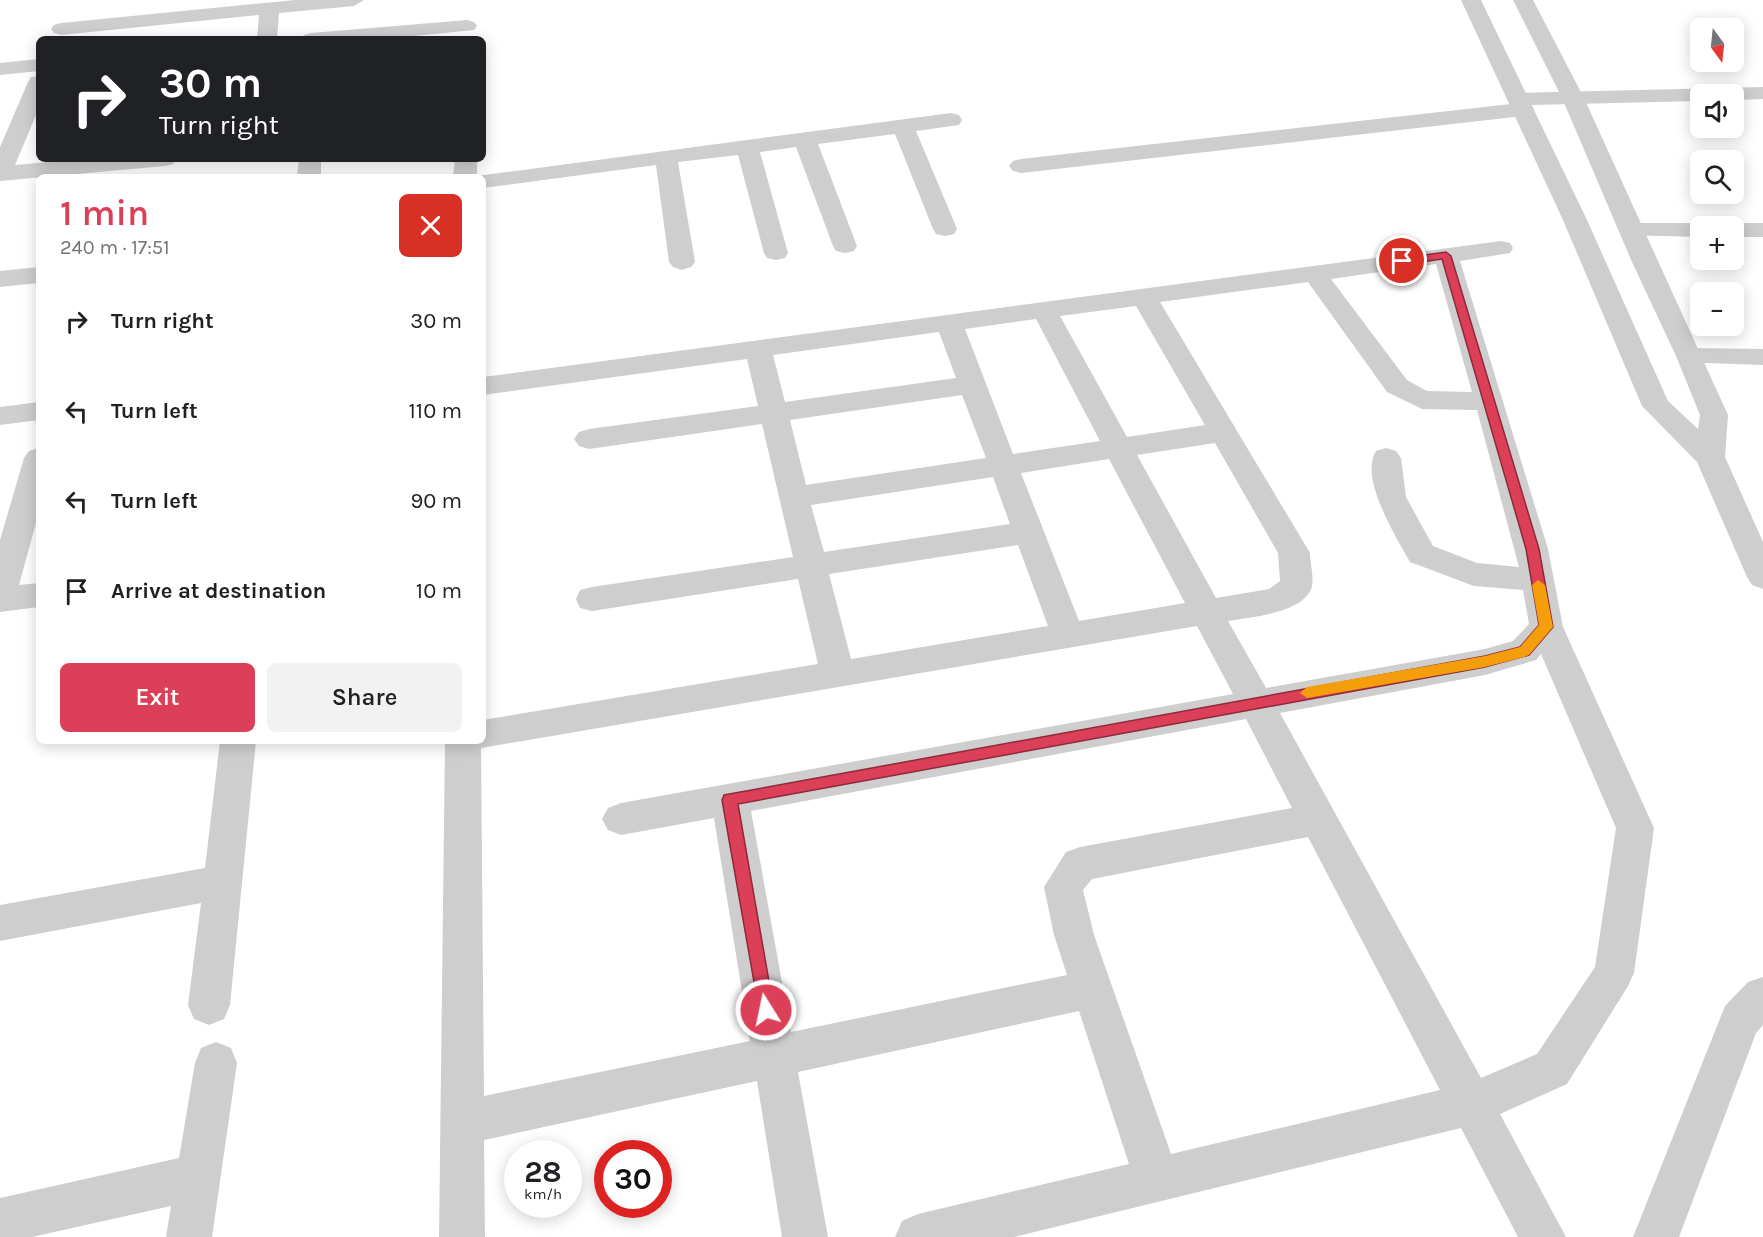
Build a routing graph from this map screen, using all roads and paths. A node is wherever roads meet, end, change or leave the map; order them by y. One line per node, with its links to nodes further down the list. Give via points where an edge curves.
1 (345, 0): 4 (street)
2 (1471, 0): 18 (street)
3 (1523, 0): 17 (street)
4 (269, 8): 5 (street); 9 (street)
5 (172, 9): 8 (street)
6 (69, 10): 8 (street)
7 (466, 25): 10 (street)
8 (59, 34)
9 (267, 36)
10 (351, 36)
11 (36, 65): 12 (street)
12 (0, 69)
13 (36, 89): 27 (street)
14 (1744, 93): 15 (street)
15 (1763, 93)
16 (1690, 95): 17 (street)
17 (1573, 98): 18 (street); 30 (street)
18 (1520, 104): 26 (street); 57 (street, via 1656,406)
19 (951, 120): 20 (street)
20 (903, 127): 21 (street); 29 (street)
21 (805, 140): 22 (street); 34 (street)
22 (747, 147): 23 (street); 36 (street)
23 (666, 158): 28 (street); 38 (street)
24 (144, 162): 25 (street)
25 (115, 166): 27 (street)
26 (1021, 166)
27 (0, 173)
28 (486, 182)
29 (945, 229)
30 (1633, 230): 31 (street); 46 (street)
31 (1690, 230)
32 (1744, 230): 33 (street)
33 (1763, 230)
34 (845, 246)
35 (1501, 248): 37 (street)
36 (776, 253)
37 (1446, 256): 39 (street); 50 (street)
38 (682, 262)
39 (1314, 273): 42 (street); 50 (street, via 1397,386 1422,400)
40 (36, 275): 41 (street)
41 (0, 279)
42 (1143, 296): 43 (street); 54 (street)
43 (1044, 310): 44 (street); 56 (street)
44 (949, 323): 45 (street); 48 (street)
45 (758, 349): 49 (street); 52 (street)
46 (1690, 356): 47 (street); 57 (street, via 1714,415)
47 (1763, 357)
48 (973, 385): 52 (street); 59 (street)
49 (486, 386)
50 (1489, 401): 65 (street, via 1532,549)
51 (36, 411): 53 (street)
52 (774, 413): 55 (street); 61 (street)
53 (0, 416)
54 (1223, 432): 56 (street); 70 (street, via 1294,553 1296,586 1278,600)
55 (589, 439)
56 (1118, 447): 59 (street); 70 (street)
57 (1710, 457): 64 (street)
58 (1386, 458): 65 (street, via 1391,497 1421,554 1474,574)
59 (1003, 465): 61 (street); 62 (street)
60 (36, 469): 66 (street)
61 (794, 497): 63 (street)
62 (1029, 532): 63 (street); 72 (street)
63 (811, 565): 68 (street); 73 (street)
64 (1763, 577)
65 (1537, 580): 71 (street)
66 (0, 595)
67 (36, 595): 69 (street)
68 (592, 598)
69 (0, 600)
70 (1206, 613): 72 (street); 74 (street)
71 (1546, 627): 74 (street, via 1524,651 1485,662); 88 (street, via 1635,828 1614,973 1552,1069)
72 (1068, 636): 73 (street)
73 (838, 675): 75 (street)
74 (1254, 702): 78 (street); 80 (street)
75 (486, 734)
76 (238, 744): 81 (street)
77 (463, 744): 89 (street)
78 (730, 800): 79 (street); 86 (street)
79 (621, 819)
80 (1318, 819): 83 (street, via 1080,864 1063,888); 88 (street)
81 (222, 882): 82 (street); 85 (street)
82 (0, 923)
83 (1092, 989): 86 (street); 91 (street)
84 (1763, 996): 99 (street, via 1740,1020)
85 (208, 1005)
86 (774, 1057): 89 (street); 96 (street)
87 (216, 1063): 90 (street)
88 (1472, 1104): 91 (street); 98 (street)
89 (462, 1123): 95 (street)
90 (197, 1177): 92 (street); 94 (street)
91 (1156, 1179): 93 (street)
92 (0, 1221)
93 (991, 1229): 97 (street)
94 (189, 1237)
95 (462, 1237)
96 (805, 1237)
97 (918, 1237)
98 (1543, 1237)
99 (1656, 1237)

